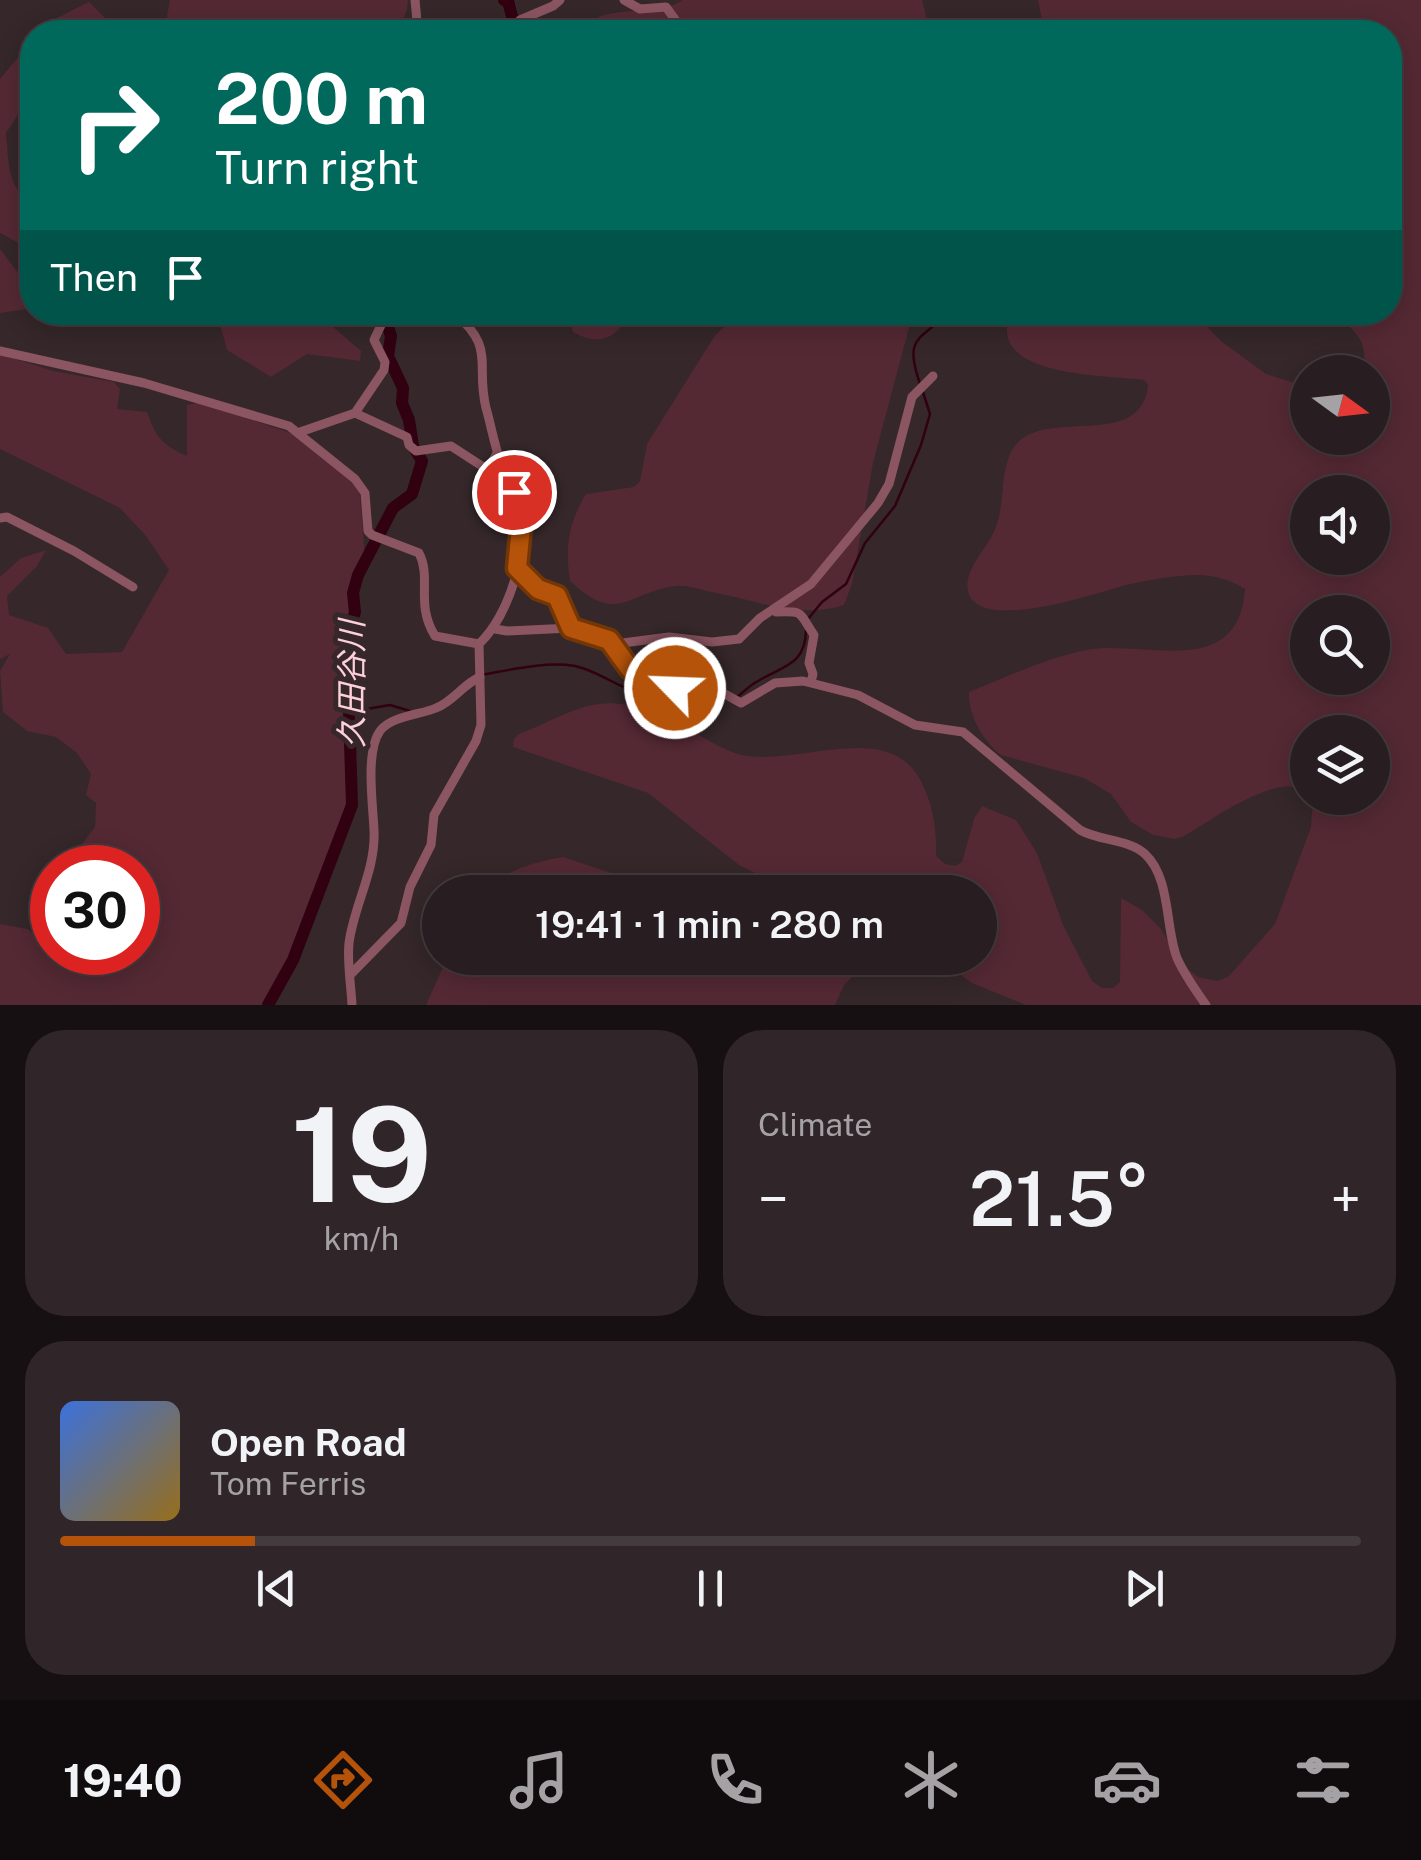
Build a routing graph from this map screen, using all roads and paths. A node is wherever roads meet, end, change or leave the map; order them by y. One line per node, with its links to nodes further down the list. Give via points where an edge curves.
1 (560, 0): 3 (street)
2 (624, 0): 4 (street, via 640,9 666,7)
3 (520, 20)
4 (675, 20)
5 (382, 325): 9 (street, via 374,340 384,370)
6 (469, 325): 11 (street, via 482,346)
7 (0, 351): 10 (street, via 144,383)
8 (934, 376): 15 (street, via 912,397 878,503 811,584)
9 (356, 413): 10 (street); 11 (street, via 407,438 416,451 451,446 488,470)
10 (300, 432): 18 (street, via 354,478 364,493 372,536 419,553 423,607 435,636)
11 (497, 453): 13 (street, via 522,516)
12 (0, 518): 14 (street, via 74,550)
13 (517, 568): 16 (street); 17 (street, via 538,589 557,596)
14 (133, 588)
15 (774, 610): 19 (street, via 728,642 668,637); 21 (street, via 799,612 814,636)
16 (495, 628): 17 (street); 18 (street)
17 (571, 628): 19 (street)
18 (479, 644): 20 (street)
19 (615, 644): 21 (street, via 630,669 659,686 723,692 741,704 784,680)
20 (480, 677): 22 (street, via 481,725 434,815 431,845 406,912); 22 (street, via 442,706 396,721 377,737 368,788 374,839 349,941)
21 (811, 682): 24 (street, via 858,696 915,725 963,732 1080,830 1148,856 1178,958)
22 (351, 974): 23 (street)
23 (352, 1005)
24 (1206, 1005)

